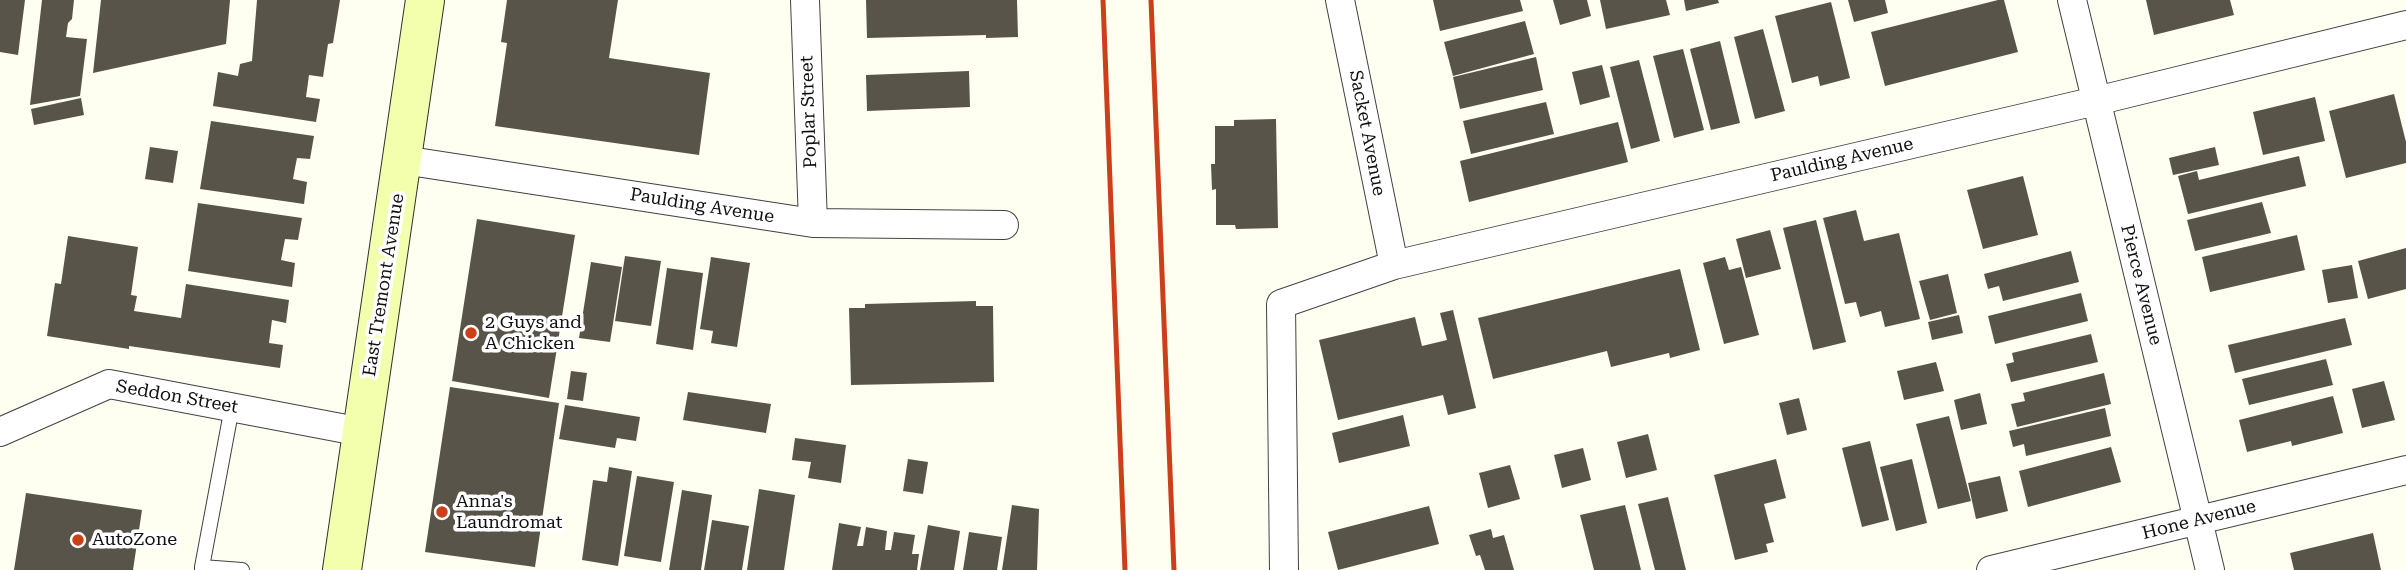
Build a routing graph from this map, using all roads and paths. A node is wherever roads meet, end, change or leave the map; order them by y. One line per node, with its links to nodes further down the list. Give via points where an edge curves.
1 (425, 0): 7 (main road, East Tremont Avenue)
2 (805, 0): 8 (street, Poplar Street)
3 (1340, 0): 10 (street, Sacket Avenue)
4 (2072, 0): 6 (street, Pierce Avenue)
5 (2406, 25): 6 (street, Paulding Avenue)
6 (2096, 101): 10 (street, Paulding Avenue); 15 (street, Pierce Avenue)
7 (403, 160): 8 (street, Paulding Avenue); 13 (main road, East Tremont Avenue)
8 (813, 223): 9 (street, Paulding Avenue)
9 (1004, 225)
10 (1394, 265): 19 (street, Paulding Avenue, via 1282,304)
11 (232, 407): 12 (street, Seddon Street, via 109,384); 13 (street, Seddon Street); 16 (lane)
12 (0, 432)
13 (362, 432): 18 (main road, East Tremont Avenue)
14 (2406, 470): 15 (street, Hone Avenue)
15 (2198, 520): 20 (street, Hone Avenue); 21 (street, Pierce Avenue)
16 (202, 568): 17 (lane)
17 (242, 570)
18 (342, 570)
19 (1284, 570)
20 (1991, 570)
21 (2210, 570)

